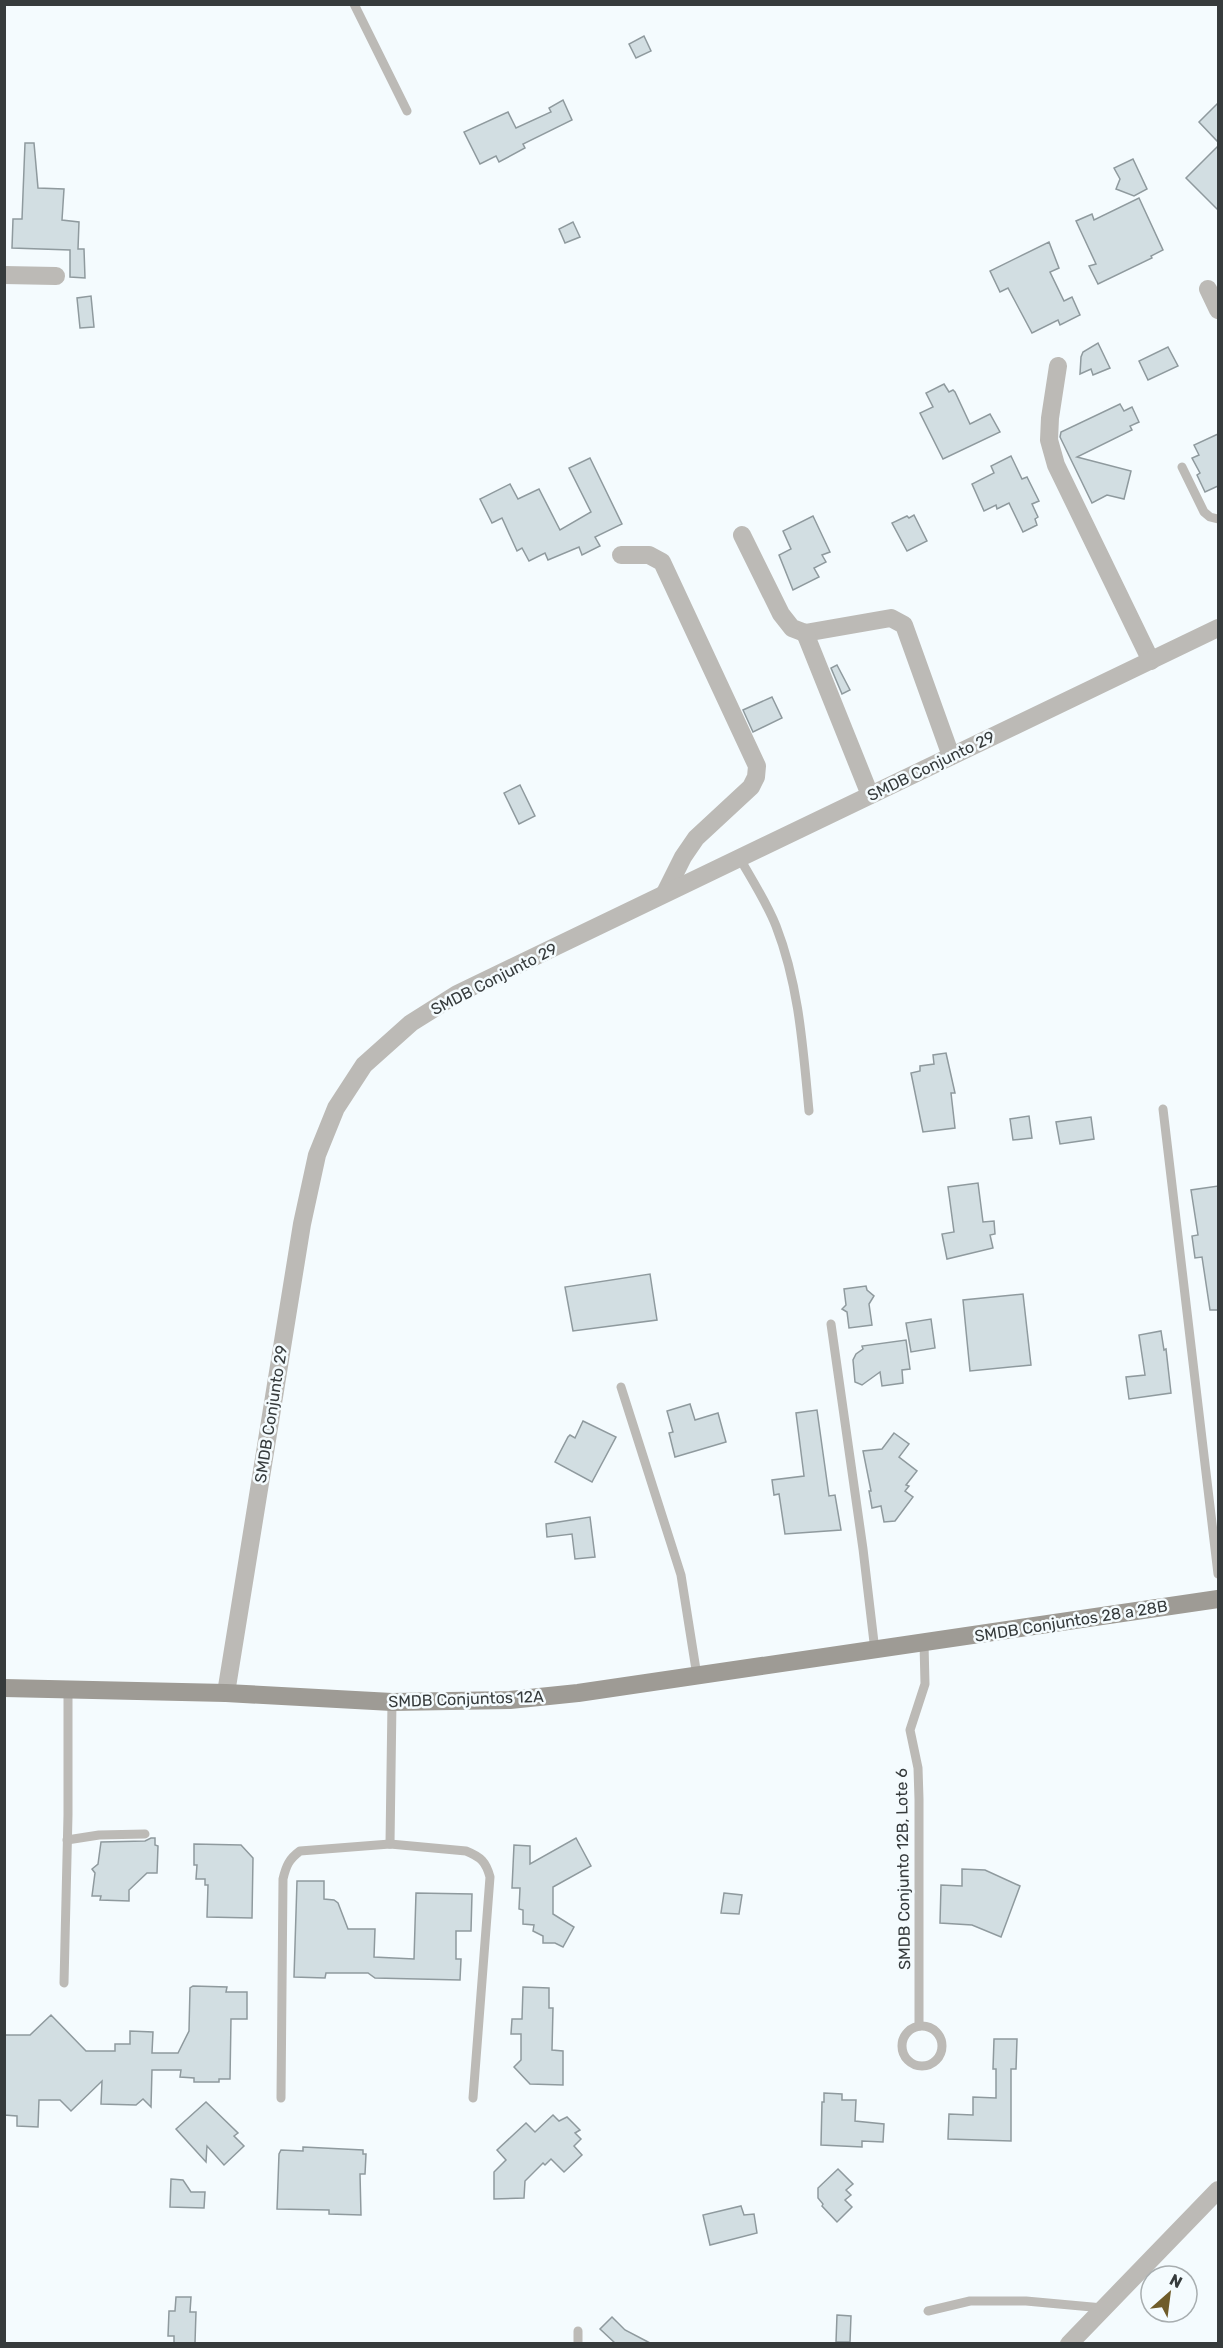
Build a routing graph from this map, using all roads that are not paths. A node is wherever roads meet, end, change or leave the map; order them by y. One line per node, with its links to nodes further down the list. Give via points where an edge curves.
1 (354, 4): 2 (lane)
2 (407, 111)
3 (4, 275): 4 (street)
4 (57, 276)
5 (1208, 289): 6 (street)
6 (1218, 310)
7 (1058, 366): 14 (street, via 1049,440 1056,465)
8 (1182, 467): 9 (lane, via 1204,512)
9 (1218, 519)
10 (742, 535): 13 (street, via 781,614 792,628)
11 (621, 555): 18 (street, via 649,555 662,562 757,766 751,787 696,838)
12 (1218, 628): 14 (street, SMDB Conjunto 29)
13 (806, 633): 15 (street, via 879,618 891,618 904,625); 16 (street)
14 (1151, 661): 15 (street, SMDB Conjunto 29)
15 (951, 756): 16 (street, SMDB Conjunto 29)
16 (870, 795): 17 (street, SMDB Conjunto 29)
17 (739, 858): 18 (street, SMDB Conjunto 29); 20 (lane, via 775,925 792,974)
18 (665, 893): 30 (street, SMDB Conjunto 29, via 457,994 411,1023 364,1065 336,1108 317,1155 302,1224)
19 (1163, 1109): 23 (lane)
20 (809, 1111)
21 (831, 1324): 26 (lane)
22 (621, 1387): 27 (lane, via 681,1575)
23 (1218, 1574)
24 (1218, 1599): 25 (street, SMDB Conjuntos 28 a 28B)
25 (924, 1643): 26 (street, SMDB Conjuntos 12A); 36 (lane, SMDB Conjunto 12B, Lote 6, via 925,1684 910,1730 918,1768 919,1799)
26 (875, 1651): 27 (street, SMDB Conjuntos 12A)
27 (697, 1676): 31 (street, SMDB Conjuntos 12A, via 510,1700)
28 (4, 1688): 29 (street, SMDB Conjuntos 12A)
29 (68, 1691): 30 (street, SMDB Conjuntos 12A); 33 (lane)
30 (226, 1694): 31 (street, SMDB Conjuntos 12A)
31 (392, 1702): 34 (lane)
32 (145, 1834): 33 (lane)
33 (67, 1840): 35 (lane)
34 (390, 1844): 37 (lane, via 312,1848 291,1857 286,1867); 38 (lane, via 466,1851 486,1864 490,1877)
35 (63, 1983)
36 (919, 2026): 36 (lane, via 907,2032 902,2051 909,2062 927,2066 939,2058 942,2045 937,2033)
37 (281, 2098)
38 (473, 2098)
39 (1218, 2190): 40 (street)
40 (1103, 2308): 41 (lane, via 970,2301); 44 (street)
41 (928, 2311)
42 (578, 2331): 43 (lane)
43 (578, 2343)
44 (1069, 2343)

